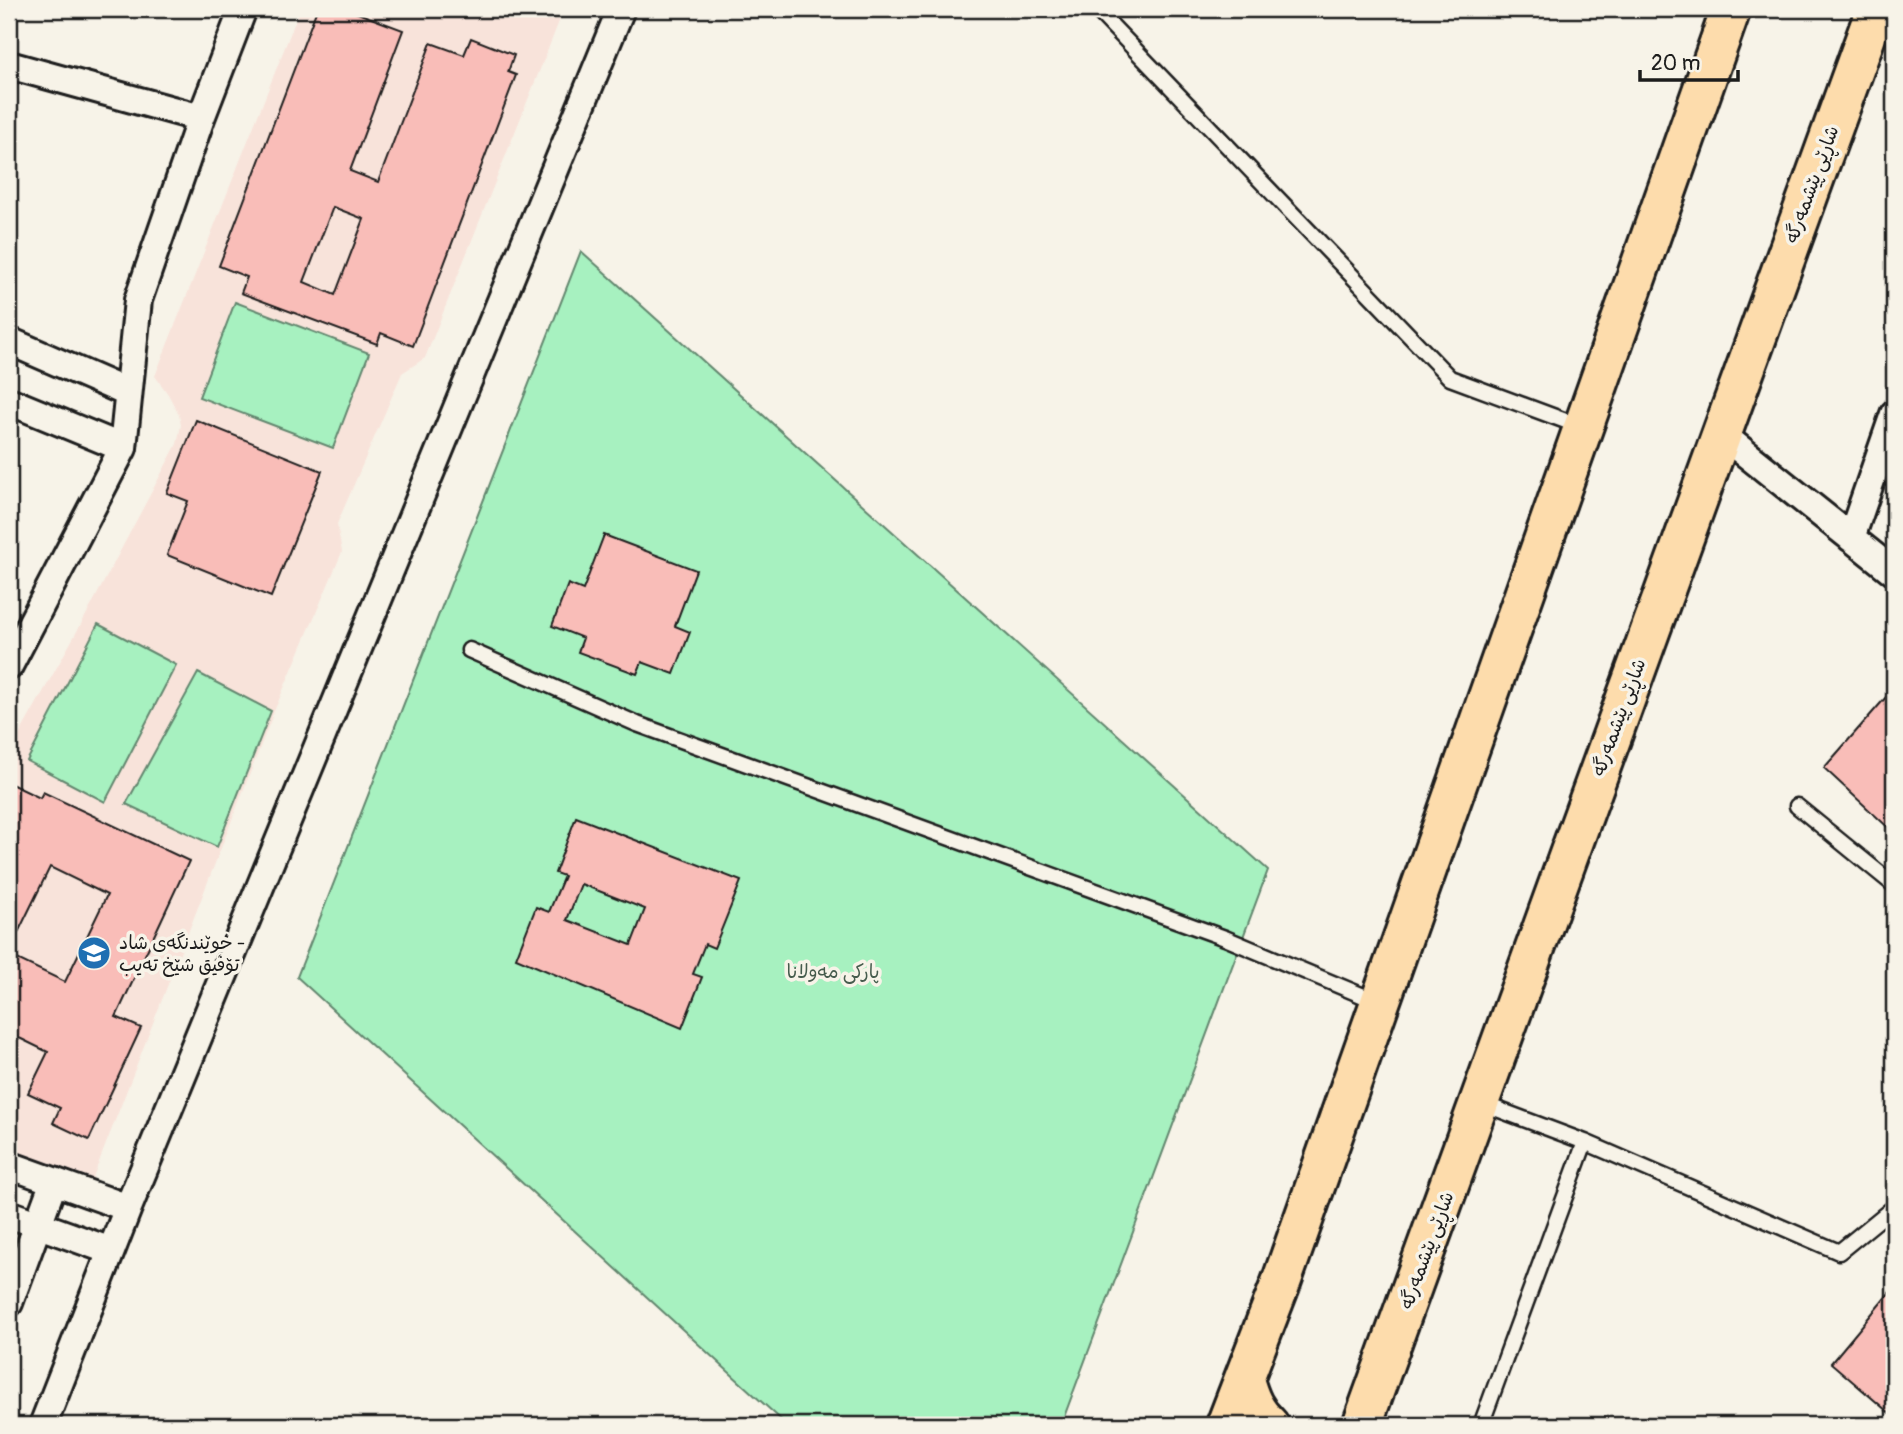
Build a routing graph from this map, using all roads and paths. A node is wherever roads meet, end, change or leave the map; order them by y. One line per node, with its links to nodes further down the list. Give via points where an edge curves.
1 (243, 9): 7 (street)
2 (621, 9): 27 (street)
3 (1097, 9): 12 (lane, via 1450,378)
4 (1731, 9): 12 (highway)
5 (1875, 9): 13 (highway, شاڕێی پێشمەرگە)
6 (9, 65): 7 (street)
7 (201, 118): 9 (street, via 138,300)
8 (9, 341): 9 (street)
9 (128, 393): 14 (street)
10 (9, 401): 14 (street)
11 (1894, 414): 15 (street)
12 (1584, 428): 21 (highway)
13 (1720, 433): 15 (street); 22 (highway, شاڕێی پێشمەرگە)
14 (123, 448): 18 (street)
15 (1851, 538): 16 (street)
16 (1894, 572)
17 (469, 650): 21 (lane, via 637,724 1225,938)
18 (9, 666)
19 (1797, 806): 20 (lane)
20 (1894, 885)
21 (1380, 1002): 32 (highway)
22 (1480, 1102): 23 (lane); 36 (highway, شاڕێی پێشمەرگە)
23 (1586, 1142): 26 (lane, via 1839,1252); 37 (lane)
24 (9, 1165): 25 (street)
25 (54, 1181): 27 (street); 29 (street)
26 (1894, 1207)
27 (128, 1208): 30 (street)
28 (9, 1214): 29 (street)
29 (38, 1225): 30 (street); 31 (street)
30 (111, 1251): 33 (street)
31 (9, 1303)
32 (1244, 1379): 34 (highway); 35 (highway, via 1256,1411)
33 (43, 1425)
34 (1226, 1425)
35 (1269, 1425)
36 (1362, 1425)
37 (1481, 1425)

